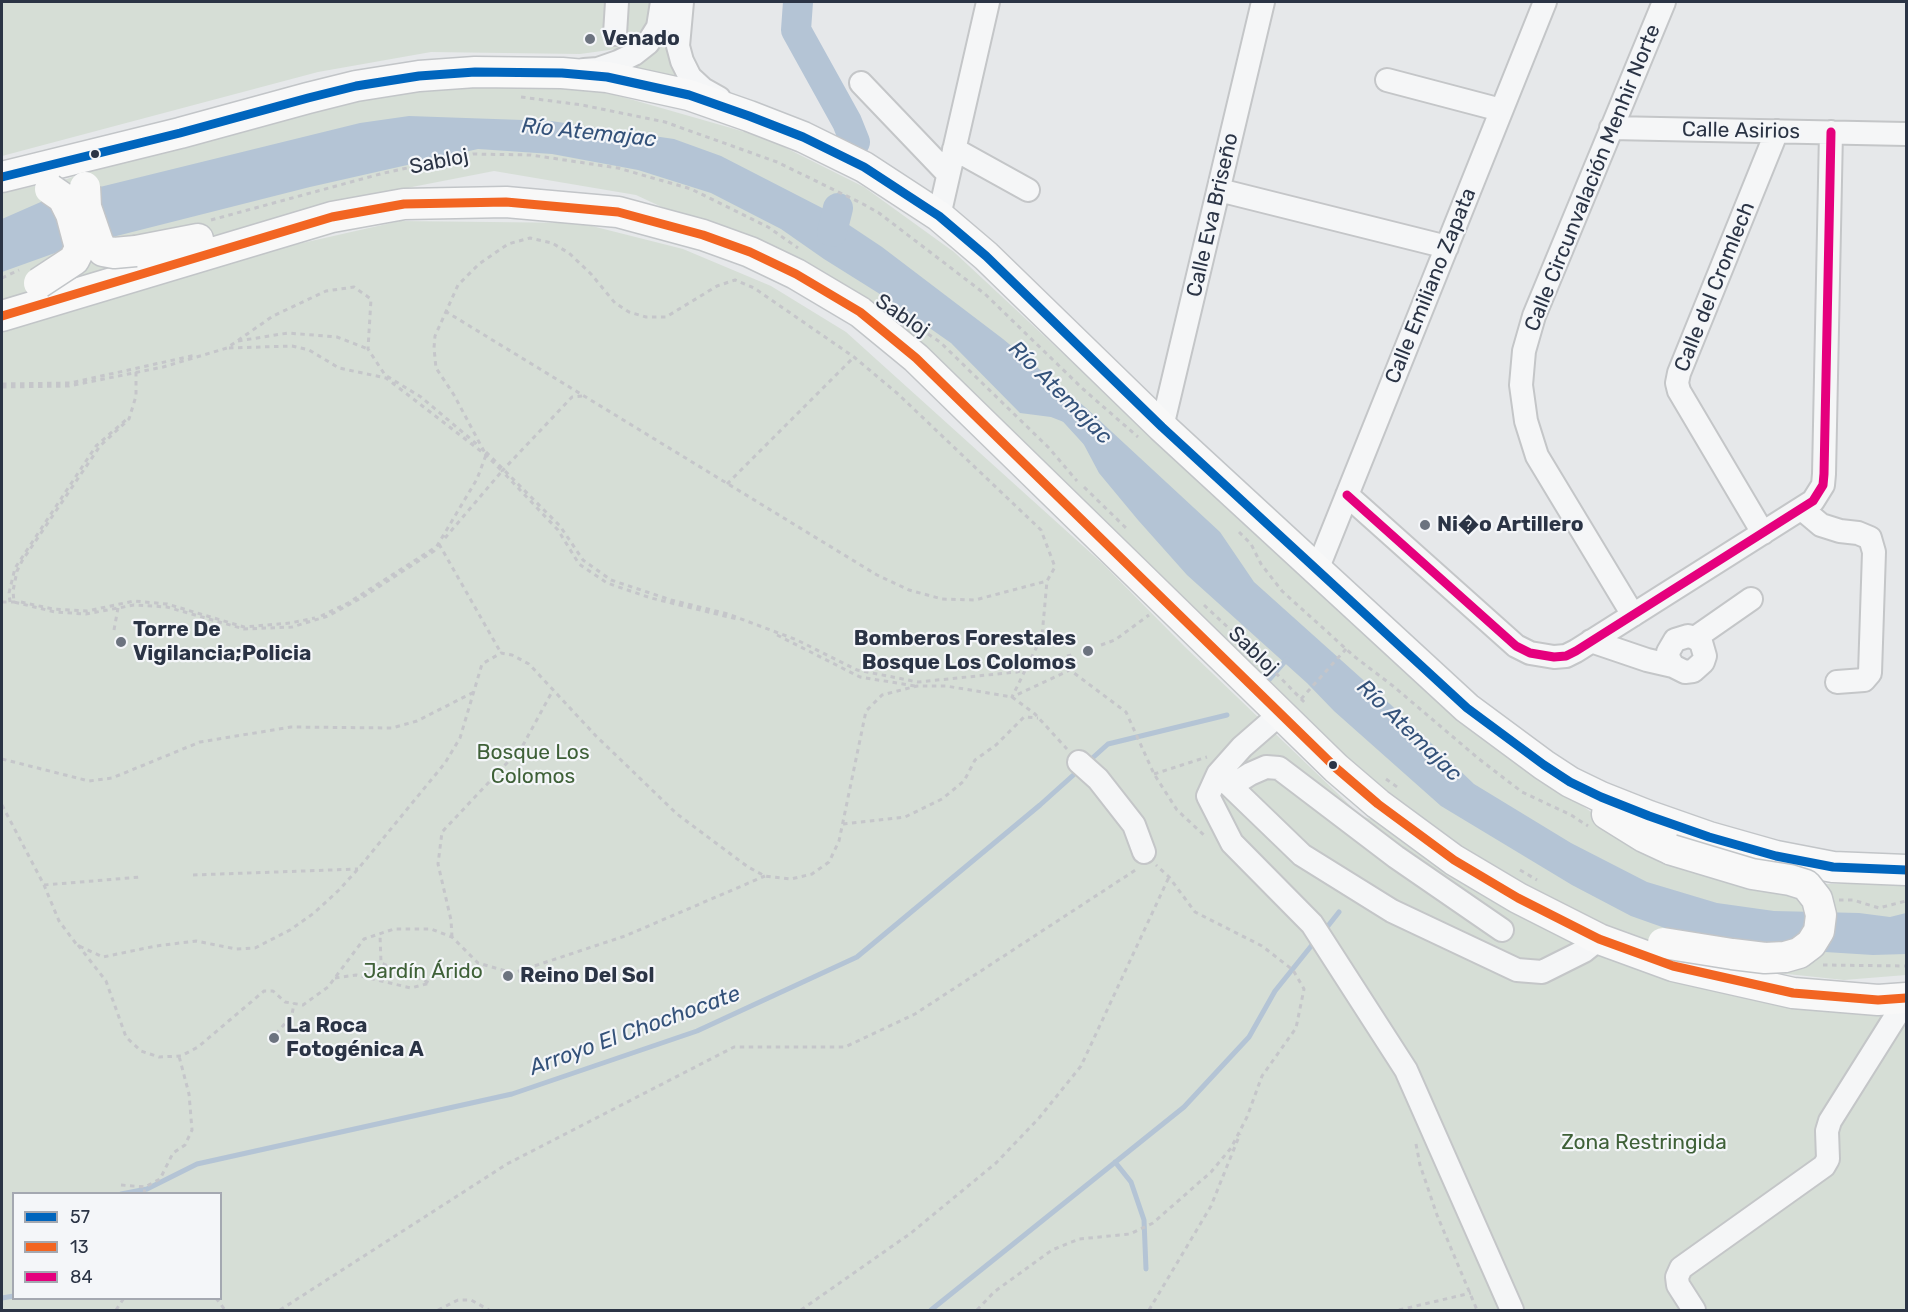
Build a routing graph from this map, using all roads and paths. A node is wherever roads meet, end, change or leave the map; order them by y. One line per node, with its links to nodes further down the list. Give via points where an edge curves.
1 (617, 2): 7 (street)
2 (988, 2): 19 (street)
3 (1263, 2): 23 (street, Calle Eva Briseño)
4 (1545, 2): 12 (street, Calle Emiliano Zapata)
5 (1664, 2): 14 (street, Calle Circunvalación Menhir Norte)
6 (672, 4): 8 (street, via 648,43 634,54 598,69); 13 (street, via 678,46 690,77)
7 (615, 34)
8 (562, 73): 13 (main road, via 662,88); 17 (main road, via 475,72 356,86)
9 (1387, 80): 12 (street)
10 (861, 83): 20 (street)
11 (516, 96): 43 (path, via 665,122 777,162 879,213 985,294 1083,389)
12 (1501, 111): 28 (street, Calle Emiliano Zapata)
13 (749, 116): 25 (main road, via 864,167)
14 (1611, 128): 15 (street, Calle Asirios); 62 (street, Calle Circunvalación Menhir Norte, via 1534,316 1524,351 1521,386 1537,456)
15 (1777, 131): 16 (street, Calle Asirios); 52 (street, Calle del Cromlech, via 1677,383)
16 (1831, 132): 18 (street, Calle Asirios); 49 (street, via 1823,485 1813,501)
17 (180, 133): 21 (main road); 27 (main road, bridge, via 116,156 88,178 86,207 103,251 136,251 204,237)
18 (1906, 134)
19 (954, 149): 20 (street); 22 (street)
20 (948, 174): 25 (street)
21 (2, 177)
22 (1028, 190)
23 (1219, 190): 28 (street); 43 (street, Calle Eva Briseño)
24 (2, 192): 30 (main road, bridge, via 31,185 50,189 63,198 71,214 80,248 74,260)
25 (939, 216): 43 (main road, via 986,256)
26 (209, 221): 29 (path, Sabloj, via 384,172 473,154 531,155 618,168 691,189 768,227)
27 (247, 242): 34 (main road); 58 (main road, via 332,217 405,204 506,201 618,212 750,252 860,312 916,358)
28 (1447, 247): 48 (street, Calle Emiliano Zapata)
29 (801, 250)
30 (31, 276): 31 (path); 32 (main road)
31 (2, 278)
32 (2, 300)
33 (445, 311): 39 (path, via 458,285 479,264 508,244 530,238 552,243 569,254 591,273 615,303 629,312 666,317 717,286 735,280 777,302); 42 (path); 44 (path, via 435,336 436,368)
34 (2, 315)
35 (905, 318): 51 (path, Sabloj, via 940,342)
36 (236, 342): 37 (path); 38 (path, via 288,333 337,338); 38 (path, via 273,316 327,291 354,287 371,299)
37 (226, 348): 40 (path); 45 (path, via 292,345 339,368 386,378)
38 (368, 349): 44 (path, via 385,375 421,396)
39 (854, 357): 47 (path); 55 (path, via 1041,530 1055,567)
40 (135, 371): 41 (path, via 70,383); 60 (path, via 135,395 128,419 96,446 15,568 9,593)
41 (2, 386)
42 (584, 396): 46 (path, via 573,397); 47 (path)
43 (1152, 434): 54 (main road)
44 (483, 449): 45 (path); 46 (path)
45 (486, 455): 46 (path); 53 (path, via 477,479)
46 (503, 471): 53 (path); 70 (path, via 560,525 583,560 612,580 728,614 796,640 856,670 918,682); 72 (path, via 558,530 579,564 607,583 743,621 792,641 860,677)
47 (727, 484): 55 (path, via 877,575 909,590 942,599 975,600)
48 (1347, 495): 54 (street, Calle Emiliano Zapata); 64 (street, via 1516,646 1554,657 1566,656)
49 (1802, 509): 52 (street); 71 (street, via 1821,525 1870,538 1874,552 1870,673 1864,680)
50 (1235, 528): 66 (path, via 1251,544 1282,591)
51 (1128, 531)
52 (1763, 532): 62 (street)
53 (439, 544): 60 (path, via 348,603 321,616 290,623 244,627 167,604 134,601 87,611); 61 (path, via 363,597 328,616 292,627 244,629 167,607); 67 (path)
54 (1317, 570): 83 (main road, via 1467,708)
55 (1047, 581): 70 (path, via 1042,636)
56 (1198, 599): 76 (path, Sabloj, via 1284,681)
57 (1751, 599): 64 (street, via 1695,638 1704,648 1703,662 1693,671 1678,670)
58 (1166, 600): 65 (path, via 1115,640); 76 (main road)
59 (2, 602): 60 (path)
60 (12, 602): 61 (path, via 86,614)
61 (118, 608): 63 (path)
62 (1633, 615): 64 (street)
63 (114, 630)
64 (1591, 641)
65 (1101, 645)
66 (1346, 649): 69 (path); 76 (path)
67 (501, 653): 73 (path, via 529,664); 74 (path, via 483,664)
68 (1074, 654): 70 (path)
69 (1355, 657)
70 (1025, 670): 75 (path)
71 (1837, 682)
72 (917, 686): 75 (path, via 946,686); 86 (path, via 882,695 866,711)
73 (553, 690): 93 (path, via 677,814); 102 (path, via 522,747 442,832 438,864)
74 (474, 692): 78 (path, via 417,721 392,728 291,727 200,742 112,778 89,781); 89 (path, via 460,738 446,763)
75 (1012, 696): 77 (path); 81 (path, via 1070,670 1126,712)
76 (1297, 707): 80 (street, via 1242,747); 103 (main road, via 1336,768 1378,804 1454,860)
77 (1039, 718): 79 (path); 86 (path, via 1024,717 975,760 964,781 942,799 905,817)
78 (2, 759)
79 (1079, 762): 88 (street, via 1098,779 1134,825)
80 (1219, 772): 81 (path); 100 (street, via 1250,774 1266,767 1279,768 1396,857); 103 (street, via 1302,855 1392,912 1517,970 1542,972); 124 (street, via 1208,796 1232,843 1312,924 1406,1070)
81 (1154, 774): 87 (path, via 1177,810)
82 (1380, 774): 84 (path)
83 (1570, 782): 91 (main road, via 1649,816 1776,856 1833,867); 103 (main road, bridge, via 1617,822 1672,850 1752,874 1806,885 1817,899 1821,915 1819,931 1811,944 1785,957 1754,957 1628,937)
84 (1406, 794)
85 (2, 805): 97 (path)
86 (843, 824): 93 (path, via 829,862 812,874 791,879)
87 (1210, 842)
88 (1148, 856): 94 (path); 116 (path, via 915,1014 845,1047 734,1047 507,1164)
89 (358, 869): 92 (path); 104 (path, via 314,913 255,948 236,949 196,941 103,957)
90 (1518, 869): 96 (path)
91 (1906, 870)
92 (193, 875)
93 (765, 876): 102 (path, via 625,936 513,973 478,963)
94 (1169, 877): 110 (path, via 1195,912 1262,946 1293,969 1304,989 1296,1028 1262,1076); 119 (path, via 1081,1066 1039,1118 996,1163 919,1226)
95 (140, 878): 97 (path)
96 (1537, 880)
97 (44, 885): 104 (path, via 59,921)
98 (1906, 900): 99 (path)
99 (1891, 905)
100 (1502, 930)
101 (380, 934): 102 (path, via 394,929 431,929); 105 (path, via 364,939); 105 (path, via 381,963 430,983 411,988 356,975)
102 (452, 937)
103 (1599, 939): 106 (main road, via 1674,966 1792,993)
104 (77, 945): 109 (path, via 106,981 126,1037 141,1051 159,1057)
105 (336, 978): 107 (path, via 303,1005)
106 (1906, 999): 125 (street, via 1830,1121 1828,1159 1824,1166 1681,1268 1678,1285)
107 (294, 1004): 108 (path, via 292,1016); 109 (path, via 285,1002 273,990 264,991 198,1047)
108 (276, 1034)
109 (179, 1056): 113 (path, via 189,1094 192,1130 185,1145 173,1153 160,1179)
110 (1247, 1117): 120 (path, via 1231,1148 1211,1172 1153,1223 1134,1232 1078,1239 1052,1250 994,1292); 121 (path, via 1211,1206)
111 (1416, 1143): 115 (path, via 1437,1215)
112 (122, 1185): 113 (path)
113 (145, 1187): 114 (path)
114 (144, 1192)
115 (1471, 1293): 122 (path); 123 (path)
116 (280, 1311)
117 (438, 1311): 118 (path, via 458,1300 471,1300)
118 (489, 1311)
119 (801, 1311)
120 (978, 1311)
121 (1149, 1311)
122 (1399, 1311)
123 (1477, 1311)
124 (1512, 1311)
125 (1694, 1311)

